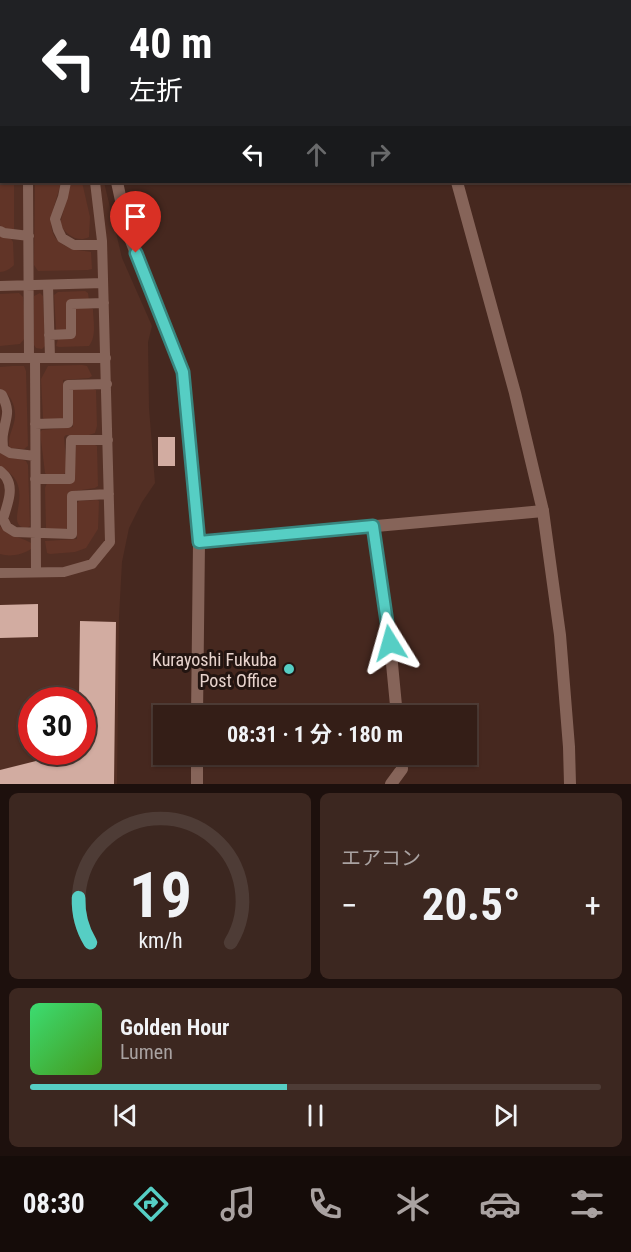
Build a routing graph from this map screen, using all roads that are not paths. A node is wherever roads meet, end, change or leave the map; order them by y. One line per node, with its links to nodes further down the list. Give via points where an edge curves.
1 (28, 183): 7 (lane)
2 (66, 183): 8 (lane, via 55,219 62,238 74,245)
3 (95, 183): 8 (lane)
4 (117, 183): 30 (street, via 128,233 183,372)
5 (457, 183): 27 (street)
6 (0, 231): 7 (lane)
7 (28, 236): 10 (lane)
8 (102, 245): 9 (lane)
9 (103, 283): 11 (lane); 13 (lane)
10 (29, 285): 11 (lane); 12 (lane); 16 (lane)
11 (48, 285): 14 (lane)
12 (0, 286)
13 (104, 303): 14 (lane, via 71,304 71,334); 18 (lane)
14 (49, 335): 17 (lane)
15 (0, 358): 16 (lane)
16 (32, 358): 17 (lane); 21 (lane)
17 (50, 358): 18 (lane)
18 (106, 358): 19 (lane)
19 (107, 384): 21 (lane, via 68,385 68,423); 22 (lane)
20 (0, 394): 23 (lane, via 8,406 3,449)
21 (35, 424): 23 (lane)
22 (108, 441): 25 (lane, via 71,440 70,479); 26 (lane)
23 (35, 456): 25 (lane)
24 (0, 471): 29 (lane, via 8,478 10,487 3,519 7,527)
25 (35, 479): 29 (lane)
26 (109, 494): 29 (lane, via 72,496 72,534); 31 (lane, via 110,542 92,564 64,572)
27 (543, 512): 28 (street); 39 (street, via 560,635)
28 (373, 526): 30 (street); 34 (street)
29 (35, 534): 31 (lane)
30 (199, 542): 33 (street)
31 (36, 572): 32 (lane)
32 (0, 573)
33 (197, 705)
34 (396, 705)
35 (197, 765): 37 (street)
36 (402, 765): 38 (street)
37 (197, 784)
38 (391, 784)
39 (570, 784)

